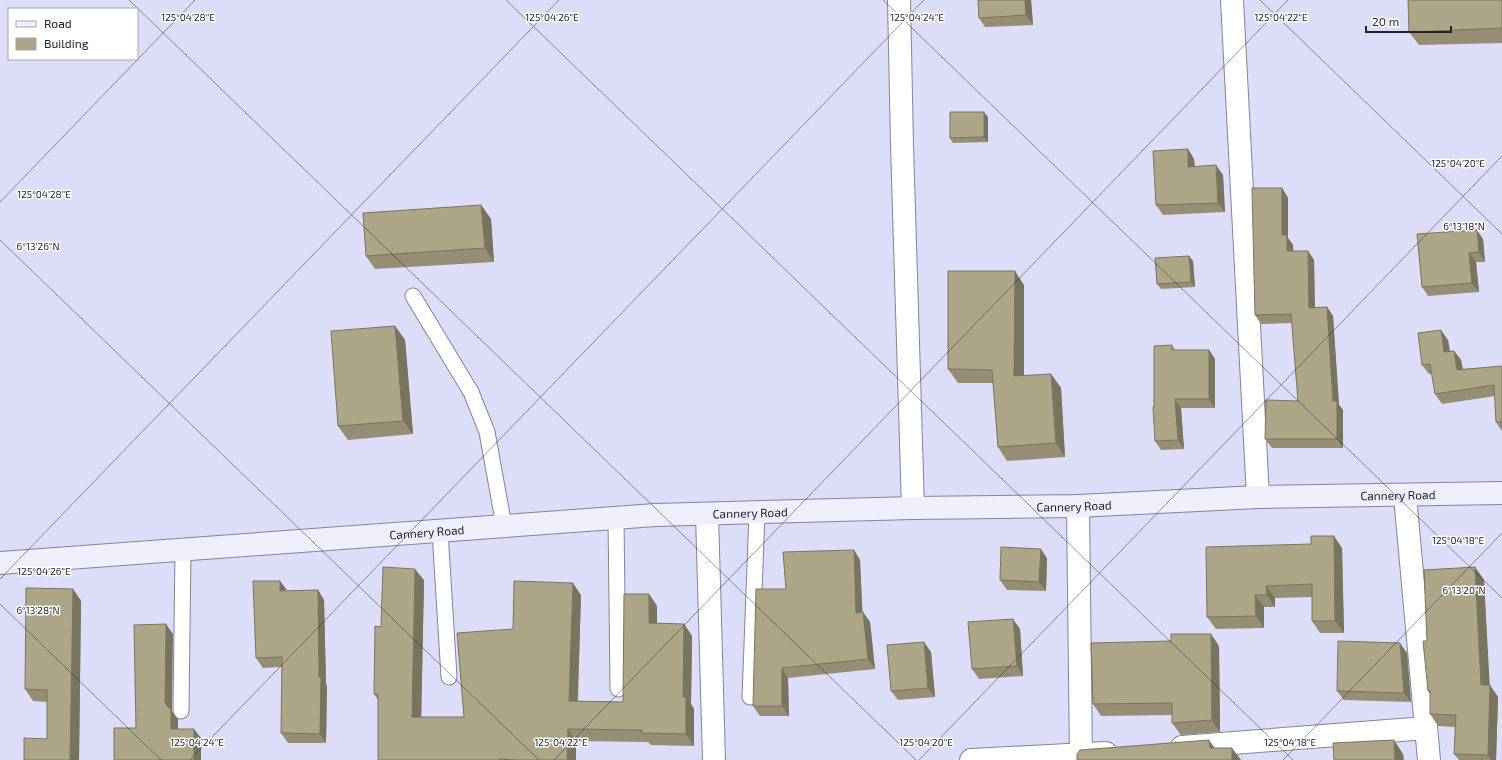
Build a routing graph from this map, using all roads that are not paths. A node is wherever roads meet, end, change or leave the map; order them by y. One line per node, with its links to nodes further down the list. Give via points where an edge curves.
1 (899, 0): 8 (street)
2 (1232, 0): 6 (street)
3 (413, 296): 12 (lane, via 472,392 487,432)
4 (1502, 493): 5 (main road, Cannery Road)
5 (1405, 496): 6 (main road, Cannery Road); 20 (street)
6 (1258, 497): 7 (main road, Cannery Road)
7 (1078, 506): 8 (main road, Cannery Road); 23 (street)
8 (913, 508): 9 (main road, Cannery Road)
9 (757, 513): 10 (main road, Cannery Road); 18 (lane)
10 (706, 514): 11 (main road, Cannery Road); 24 (street)
11 (616, 518): 12 (main road, Cannery Road); 17 (lane)
12 (504, 526): 13 (main road, Cannery Road)
13 (440, 531): 14 (main road, Cannery Road); 16 (lane)
14 (183, 550): 15 (main road, Cannery Road); 19 (lane)
15 (0, 563)
16 (449, 677)
17 (618, 689)
18 (750, 697)
19 (181, 711)
20 (1426, 728): 21 (street); 26 (street)
21 (1160, 749)
22 (1128, 752): 23 (street)
23 (1081, 758): 25 (street)
24 (714, 760)
25 (971, 760)
26 (1429, 760)

